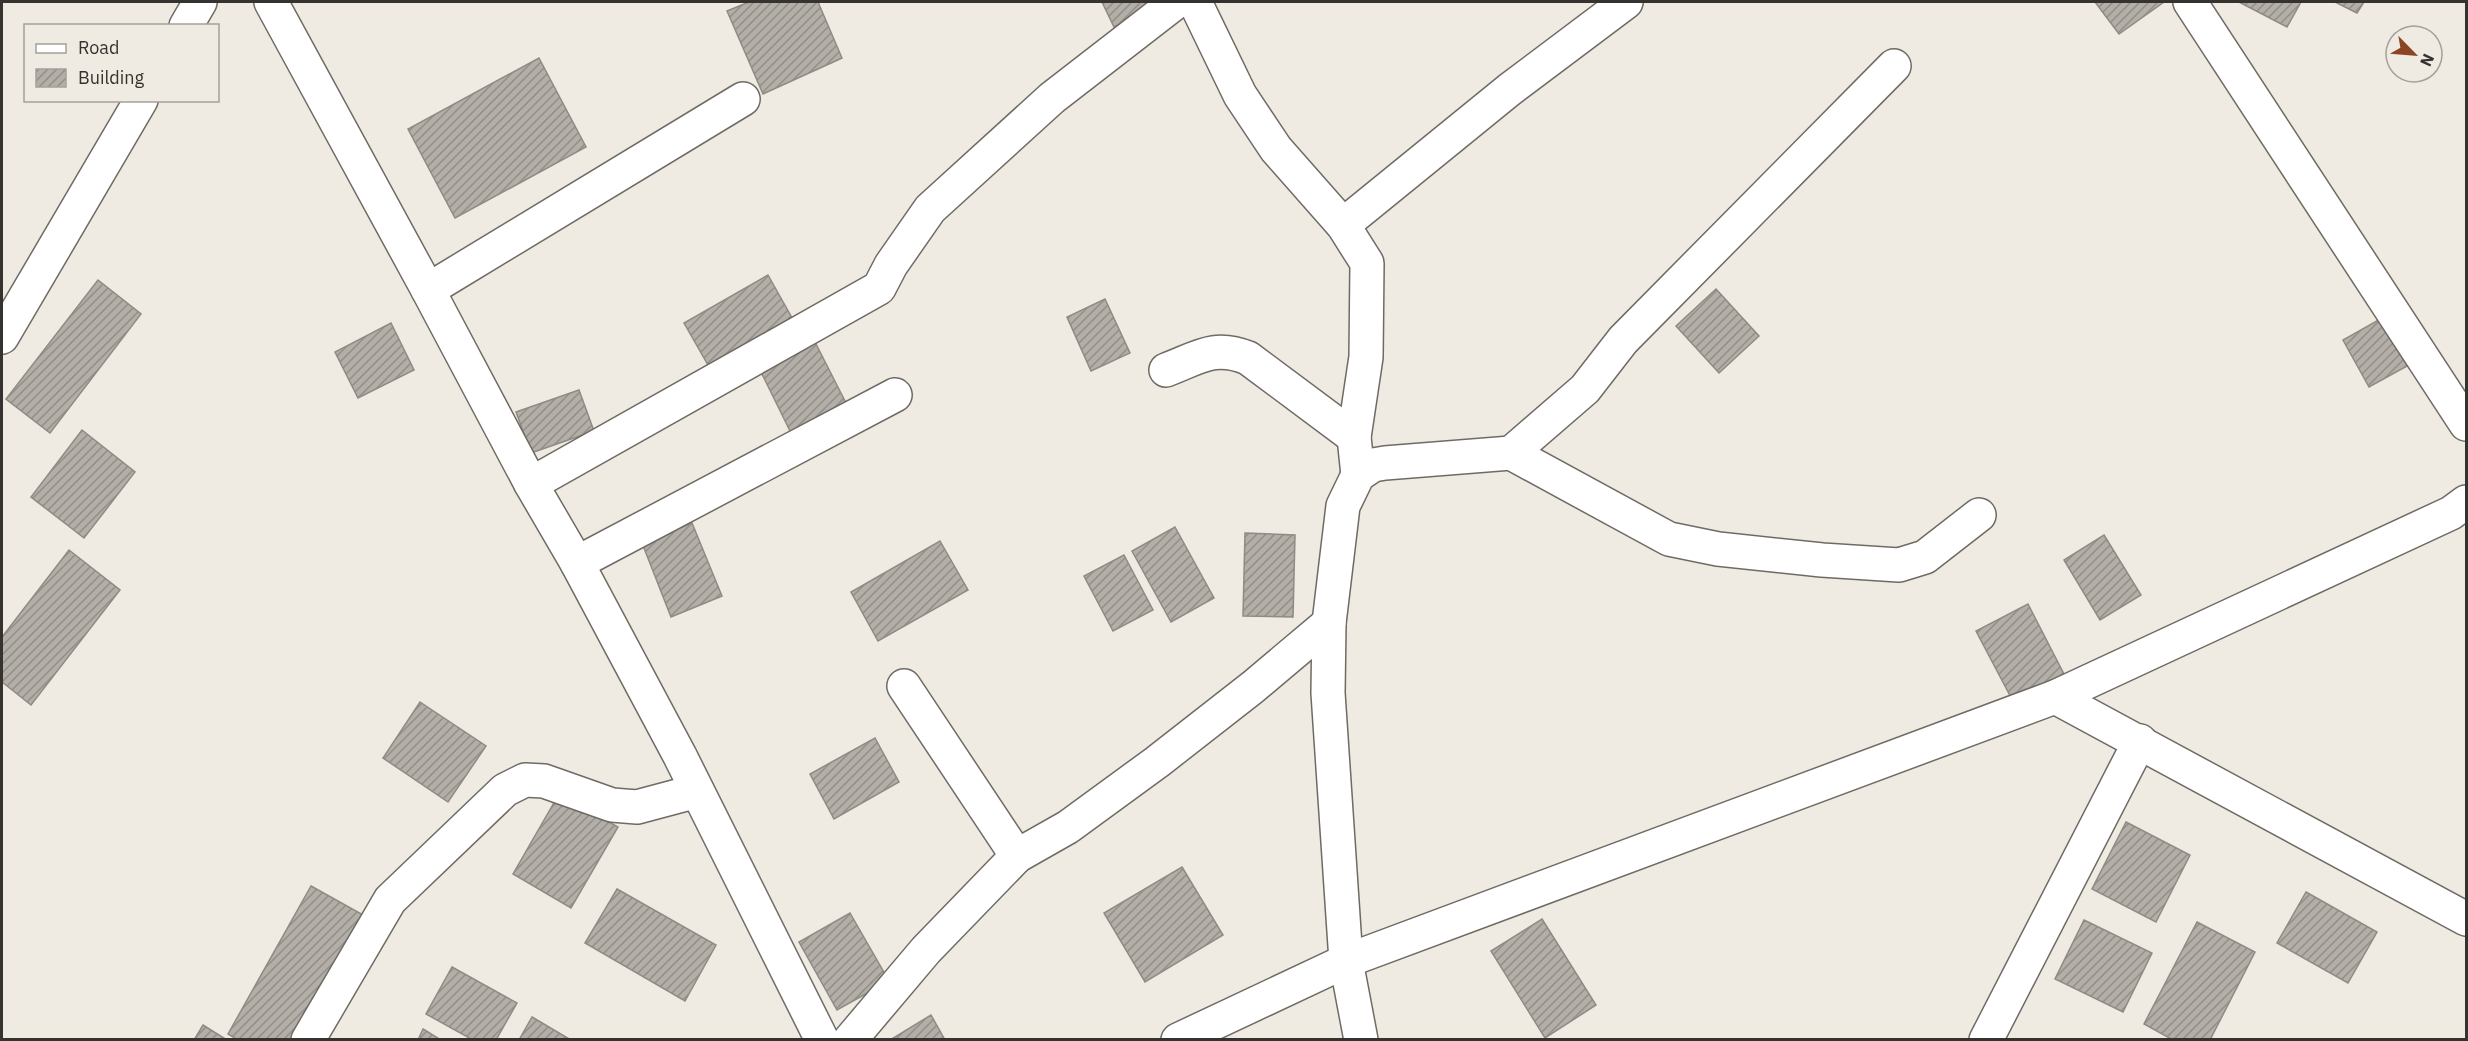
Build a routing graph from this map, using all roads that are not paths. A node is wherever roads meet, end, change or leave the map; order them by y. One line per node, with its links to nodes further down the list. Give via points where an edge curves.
1 (200, 2): 7 (street)
2 (271, 2): 12 (street)
3 (1176, 2): 20 (street, via 1052,98 930,209 879,288)
4 (1195, 2): 11 (street, via 1240,95 1276,149)
5 (1626, 2): 11 (street, via 1509,90)
6 (2190, 2): 16 (street)
7 (187, 24)
8 (1894, 66): 18 (street, via 1623,340 1585,389)
9 (743, 99): 12 (street)
10 (140, 102): 13 (street)
11 (1343, 225): 17 (street, via 1367,263 1366,357)
12 (428, 290): 20 (street)
13 (2, 337)
14 (1166, 370): 17 (street, via 1217,350 1234,352 1248,358)
15 (895, 395): 23 (street)
16 (2466, 424)
17 (1354, 437): 19 (street)
18 (1511, 453): 19 (street, via 1385,463 1373,465); 22 (street, via 1669,539 1718,549 1899,565 1925,557)
19 (1358, 475): 24 (street, via 1343,506)
20 (531, 484): 23 (street)
21 (2466, 502): 26 (street, via 2451,513)
22 (1979, 515)
23 (577, 563): 28 (street)
24 (1329, 623): 29 (street, via 1157,762 1068,827); 31 (street, via 1328,693)
25 (904, 686): 29 (street)
26 (2055, 697): 27 (street); 31 (street)
27 (2140, 741): 30 (street); 37 (street)
28 (697, 791): 32 (street, via 637,807 612,805 544,781 525,780 505,790 390,900); 33 (street)
29 (1017, 856): 34 (street, via 926,950)
30 (2466, 919)
31 (1346, 961): 35 (street); 36 (street)
32 (308, 1040)
33 (822, 1040)
34 (850, 1040)
35 (1178, 1040)
36 (1361, 1040)
37 (1986, 1040)

